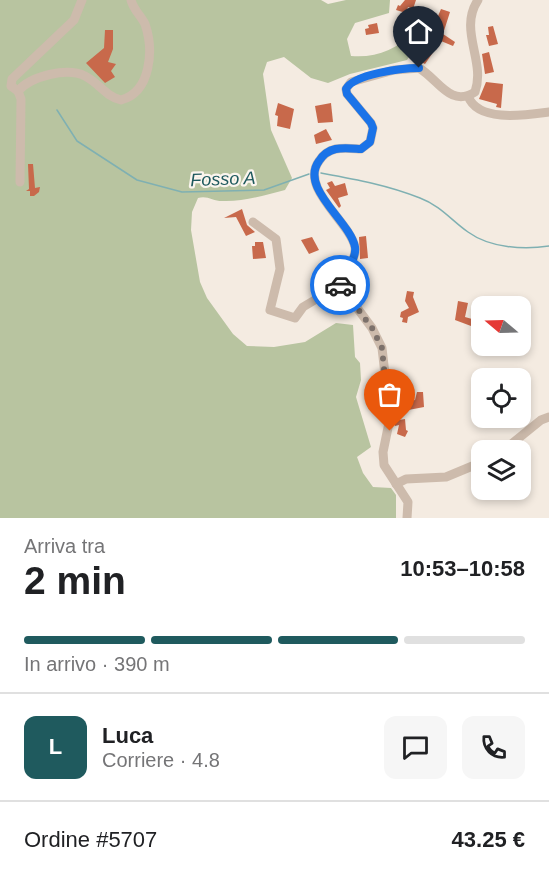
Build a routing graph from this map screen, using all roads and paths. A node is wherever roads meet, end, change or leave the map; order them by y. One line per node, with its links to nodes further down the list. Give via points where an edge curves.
1 (82, 0): 4 (street, via 74,20 12,79 11,86)
2 (131, 0): 4 (street, via 144,23 150,56 136,93 121,100 110,98 87,77 74,72 34,79)
3 (478, 0): 5 (street, via 470,29 478,84)
4 (18, 91): 7 (street)
5 (468, 96): 6 (street, via 478,110 502,115); 9 (street, via 451,95 419,68 394,70 348,85 350,99 373,128 370,142 361,149 329,151 315,169 320,192 355,247 352,263 341,276)
6 (549, 112)
7 (20, 182)
8 (253, 222): 9 (street, via 276,239 280,269 270,310 295,318 303,307)
9 (340, 285): 13 (street, via 382,348 390,418 383,460)
10 (549, 417): 11 (street)
11 (518, 440)
12 (471, 467): 13 (street, via 446,477 406,479)
13 (396, 484): 14 (street, via 408,502)
14 (407, 518)

